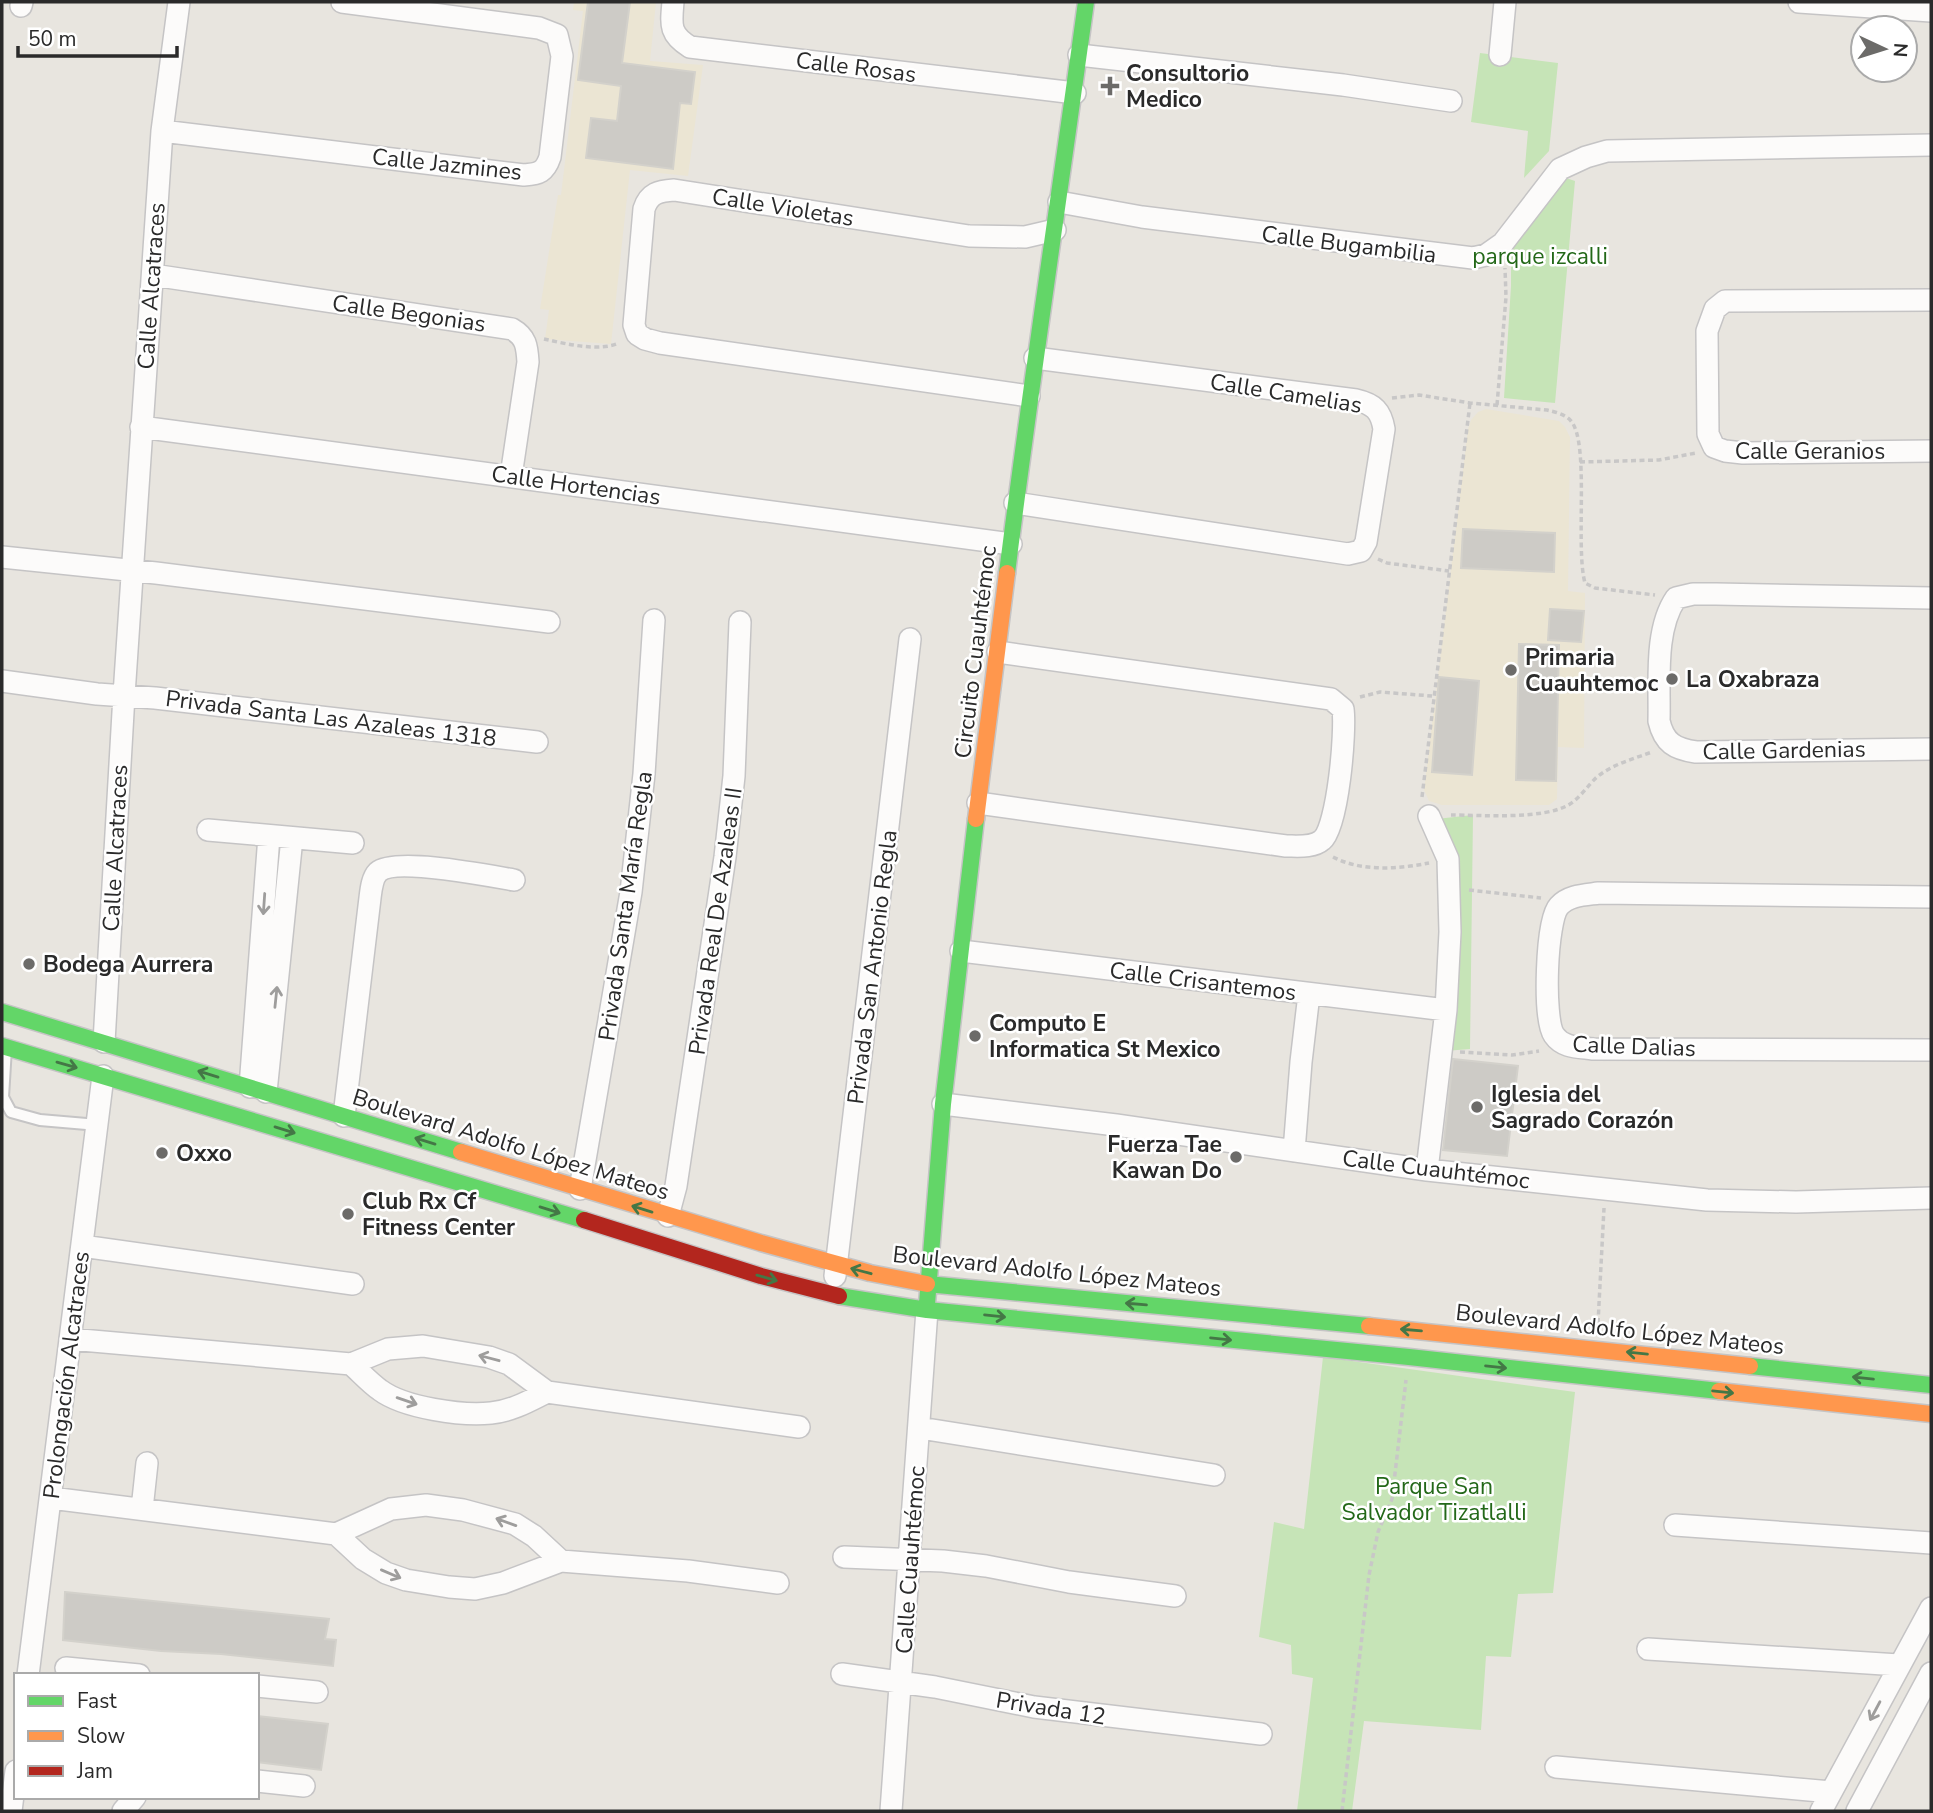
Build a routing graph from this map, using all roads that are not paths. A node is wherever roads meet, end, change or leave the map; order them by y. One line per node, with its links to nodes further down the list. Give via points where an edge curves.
1 (179, 2): 12 (street, Calle Alcatraces)
2 (342, 2): 12 (street, Calle Jazmines, via 539,28 557,35 562,55 546,168 524,174)
3 (673, 2): 10 (street, Calle Rosas, via 673,33 690,47 703,50)
4 (1086, 2): 8 (street, Circuito Cuauhtémoc)
5 (1505, 2): 9 (street)
6 (1799, 2): 7 (street)
7 (1931, 11)
8 (1079, 55): 10 (street, Circuito Cuauhtémoc); 11 (street)
9 (1500, 55)
10 (1075, 93): 14 (street, Circuito Cuauhtémoc)
11 (1451, 101)
12 (162, 131): 16 (street, Calle Alcatraces)
13 (1931, 145): 14 (street, Calle Bugambilia, via 1607,151 1560,169 1503,243 1486,255 1461,258 1143,218)
14 (1059, 202): 15 (street, Circuito Cuauhtémoc)
15 (1055, 230): 18 (street, Circuito Cuauhtémoc); 19 (street, Calle Violetas, via 1025,237 969,236 674,190 654,193 644,209 634,325 645,339)
16 (153, 275): 20 (street, Calle Alcatraces); 22 (street, Calle Begonias, via 496,325 523,335 528,362)
17 (1931, 300): 21 (street, Calle Geranios, via 1725,301 1715,309 1707,331 1708,434 1714,447 1743,453)
18 (1035, 358): 19 (street, Circuito Cuauhtémoc); 23 (street, Calle Camelias, via 1356,400 1375,408 1384,429 1369,530 1361,551 1339,553)
19 (1030, 396): 23 (street, Circuito Cuauhtémoc)
20 (141, 427): 22 (street, Calle Hortencias); 26 (street, Calle Alcatraces)
21 (1931, 451)
22 (511, 476): 24 (street, Calle Hortencias)
23 (1015, 503): 24 (street, Circuito Cuauhtémoc)
24 (1011, 544): 32 (street, Circuito Cuauhtémoc)
25 (2, 557): 26 (street)
26 (132, 571): 29 (street); 34 (street, Calle Alcatraces)
27 (1931, 598): 36 (street, Calle Gardenias, via 1716,594 1676,598 1662,626 1659,721 1671,745 1696,752)
28 (654, 620): 59 (street, Privada Santa María Regla, via 631,892)
29 (549, 622)
30 (740, 622): 61 (street, Privada Real De Azaleas II, via 726,857 676,1186)
31 (911, 639): 63 (street, Privada San Antonio Regla)
32 (998, 652): 37 (street, Circuito Cuauhtémoc); 37 (street, via 1318,696 1338,702 1343,709 1345,735 1333,822 1316,845 1286,846)
33 (2, 681): 34 (street, Privada Santa Las Azaleas 1318)
34 (124, 695): 35 (street, Privada Santa Las Azaleas 1318); 49 (street, Calle Alcatraces)
35 (537, 742)
36 (1931, 749)
37 (978, 803): 45 (street, Circuito Cuauhtémoc)
38 (1429, 816): 47 (street, via 1448,859)
39 (208, 830): 40 (street)
40 (269, 836): 41 (street); 53 (street, one-way to 53)
41 (292, 838): 42 (street); 53 (street, one-way to 41)
42 (353, 843)
43 (514, 880): 55 (street, via 412,866 378,872 370,898)
44 (1931, 897): 51 (street, Calle Dalias, via 1578,895 1556,909 1548,953 1551,1032 1572,1047)
45 (961, 951): 46 (street, Calle Crisantemos); 54 (street, Circuito Cuauhtémoc)
46 (1310, 994): 47 (street, Calle Crisantemos); 57 (street)
47 (1446, 1010): 58 (street)
48 (2, 1012): 49 (street, Boulevard Adolfo López Mateos)
49 (104, 1042): 53 (street, Boulevard Adolfo López Mateos, one-way to 49)
50 (4, 1047): 52 (street, one-way to 52); 56 (lane, via 3,1097 11,1112)
51 (1931, 1050)
52 (103, 1076): 56 (street, Prolongación Alcatraces); 66 (street, one-way to 66)
53 (258, 1089): 55 (street, Boulevard Adolfo López Mateos)
54 (943, 1104): 57 (street, Calle Cuauhtémoc); 65 (street, Circuito Cuauhtémoc)
55 (344, 1116): 59 (street, Boulevard Adolfo López Mateos, one-way to 55)
56 (98, 1125): 62 (street, Prolongación Alcatraces)
57 (1294, 1151): 58 (street, Calle Cuauhtémoc)
58 (1427, 1170): 60 (street, Calle Cuauhtémoc, via 1707,1200)
59 (580, 1189): 61 (street, Boulevard Adolfo López Mateos, one-way to 59)
60 (1931, 1198)
61 (667, 1216): 63 (street, Boulevard Adolfo López Mateos)
62 (82, 1246): 64 (street); 69 (street, Prolongación Alcatraces)
63 (836, 1264): 65 (street, Boulevard Adolfo López Mateos, one-way to 63); 66 (street, Privada San Antonio Regla)
64 (353, 1283)
65 (928, 1283): 67 (street, Circuito Cuauhtémoc); 68 (street, Boulevard Adolfo López Mateos, one-way to 65)
66 (832, 1295): 67 (street)
67 (927, 1310): 71 (street, one-way to 71); 76 (street, Calle Cuauhtémoc)
68 (1475, 1336): 71 (street); 72 (street, Boulevard Adolfo López Mateos, one-way to 68)
69 (70, 1339): 70 (street); 79 (street, Prolongación Alcatraces)
70 (351, 1364): 73 (street, one-way to 70, via 509,1364 423,1346 388,1349); 73 (street, one-way to 73, via 382,1392 410,1404 456,1412 491,1413 520,1406)
71 (1470, 1365): 74 (street, one-way to 74)
72 (1931, 1385)
73 (547, 1392): 75 (street)
74 (1931, 1414)
75 (799, 1427)
76 (920, 1428): 78 (street); 85 (street, Calle Cuauhtémoc)
77 (147, 1463): 80 (street)
78 (1214, 1475)
79 (51, 1498): 80 (street); 93 (street, Prolongación Alcatraces)
80 (142, 1509): 82 (street)
81 (1675, 1525): 83 (street)
82 (336, 1534): 86 (street, one-way to 86, via 386,1573 449,1587 475,1589 503,1583); 86 (street, one-way to 82, via 515,1524 426,1505 372,1515)
83 (1931, 1543)
84 (845, 1557): 85 (street)
85 (910, 1559): 88 (street, via 986,1566); 96 (street, Calle Cuauhtémoc)
86 (561, 1561): 87 (street)
87 (778, 1583)
88 (1175, 1596)
89 (1931, 1608): 91 (street)
90 (1648, 1649): 91 (street)
91 (1899, 1665): 105 (street, one-way to 105)
92 (66, 1668): 94 (street)
93 (28, 1673)
94 (118, 1673)
95 (842, 1674): 96 (street, Privada 12)
96 (900, 1683): 100 (street, Privada 12, via 1034,1707); 107 (street, Calle Cuauhtémoc)
97 (1929, 1685): 108 (street)
98 (259, 1686): 99 (street)
99 (317, 1692)
100 (1261, 1734)
101 (1556, 1768): 105 (street)
102 (259, 1782): 104 (street)
103 (14, 1786): 106 (street)
104 (304, 1786)
105 (1826, 1802)
106 (11, 1811)
107 (891, 1811)
108 (1857, 1811)

